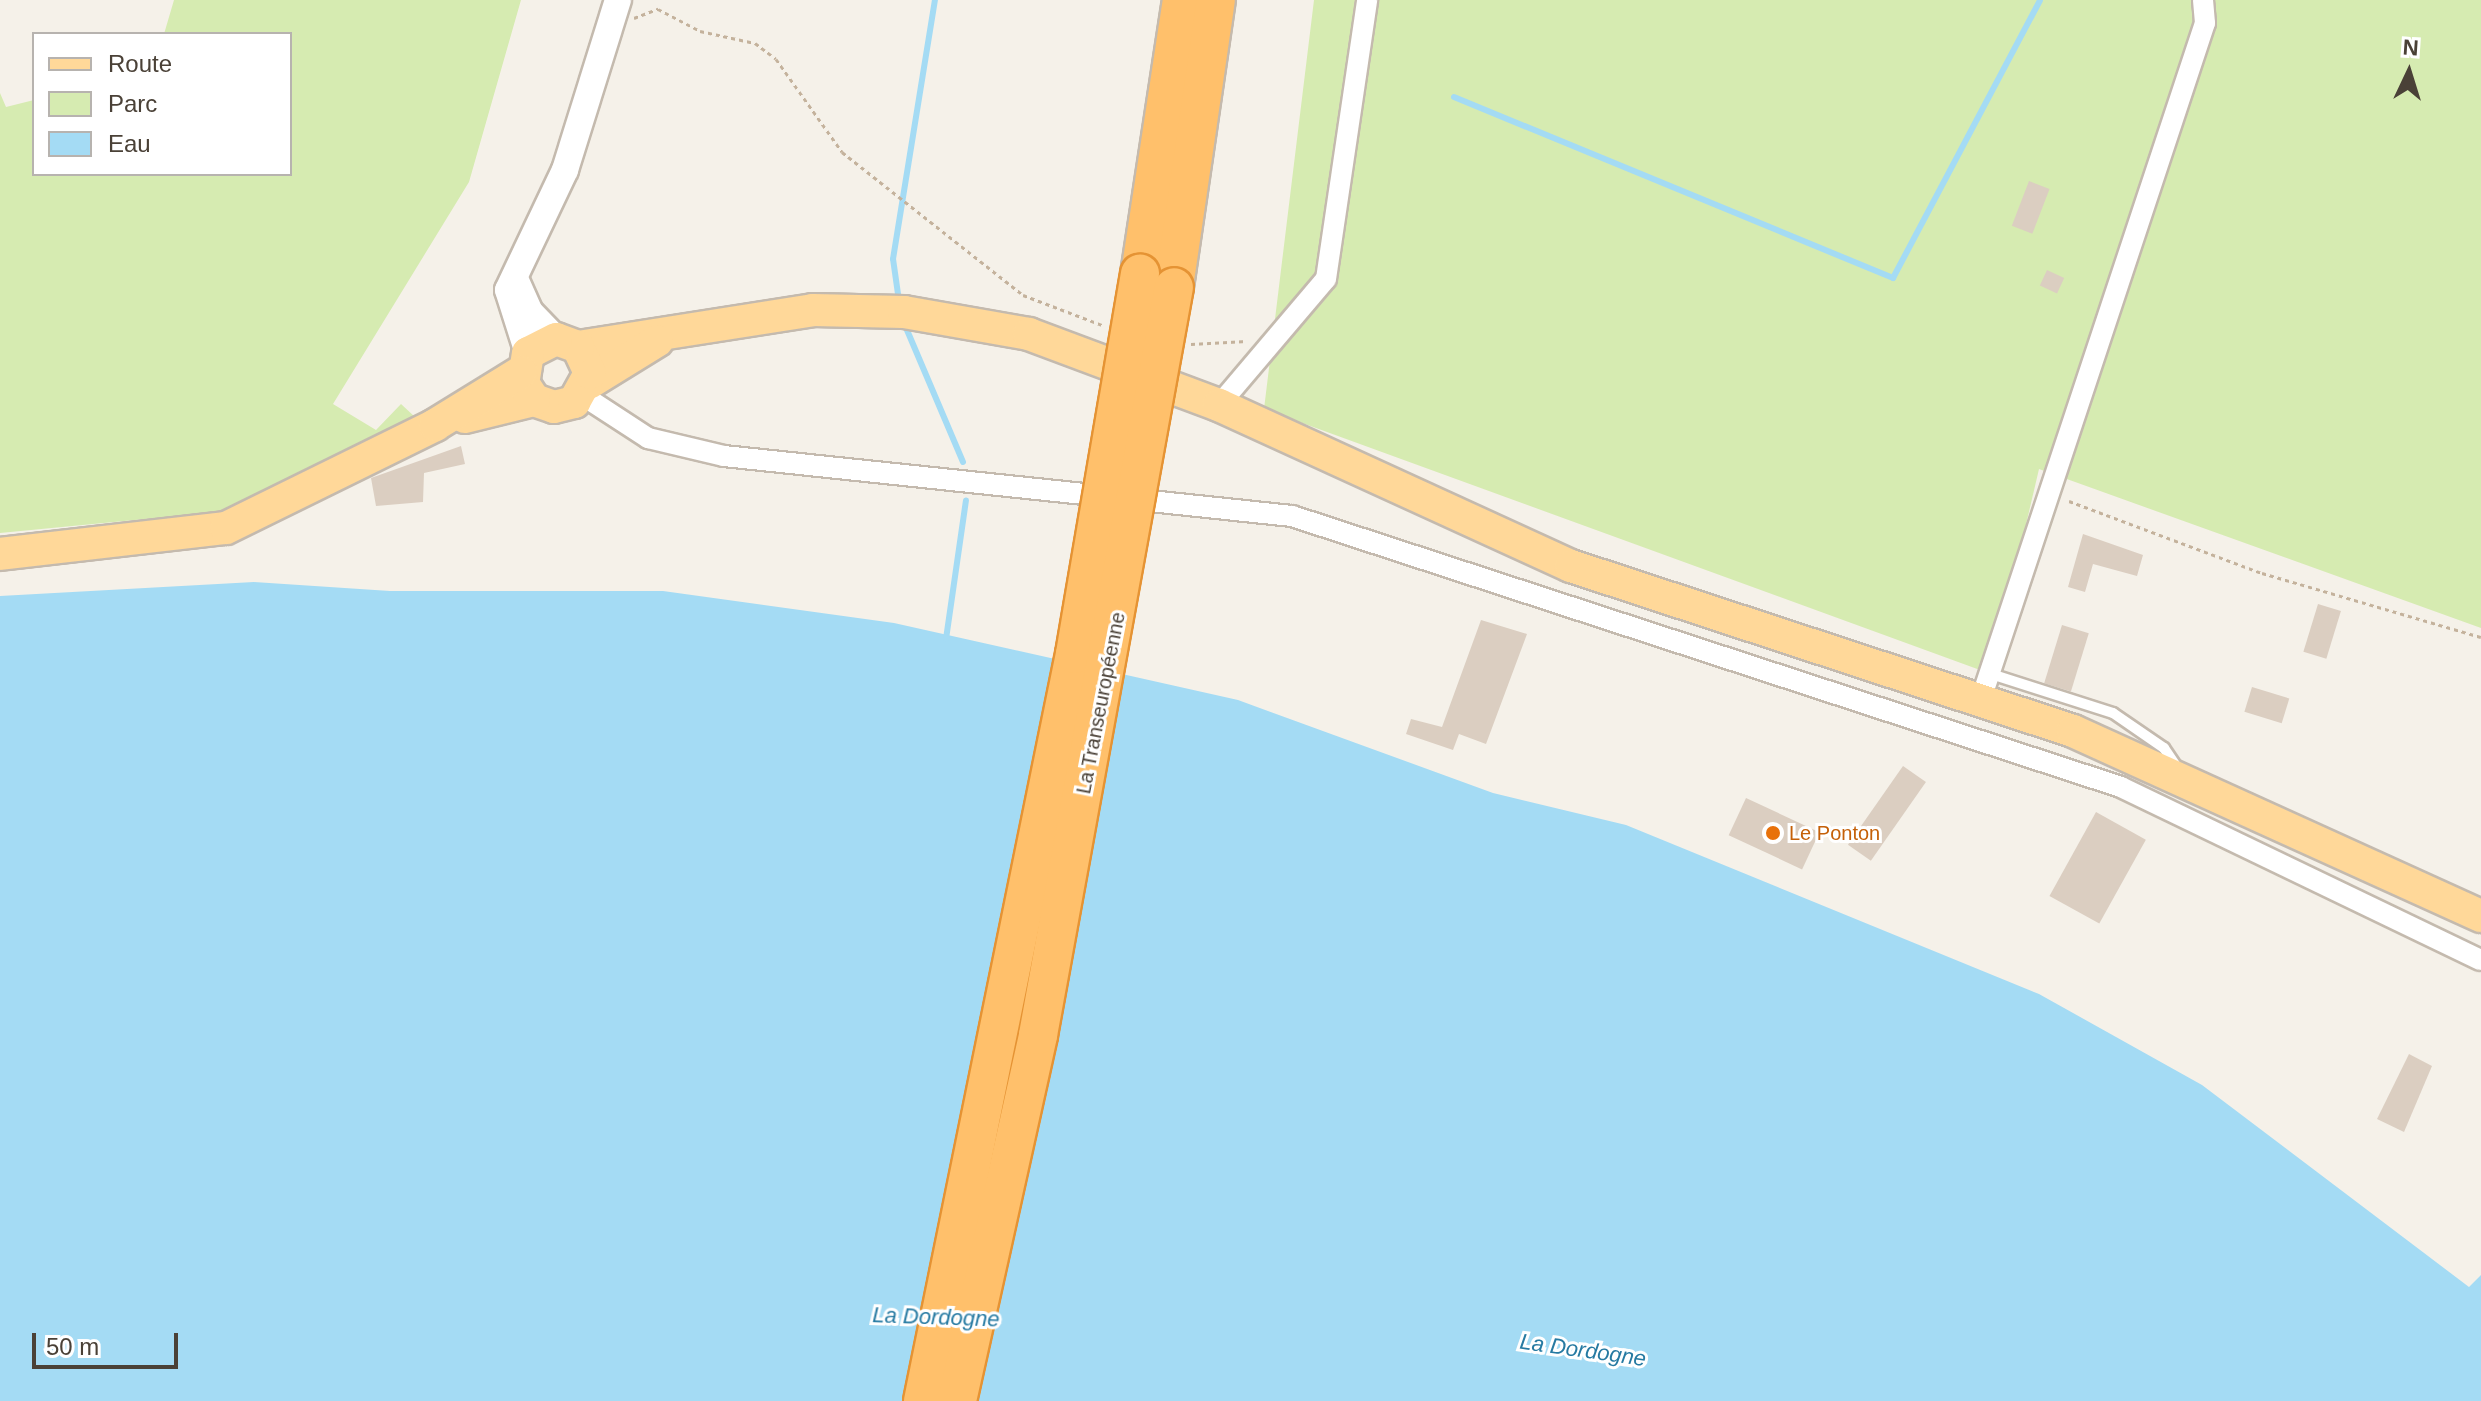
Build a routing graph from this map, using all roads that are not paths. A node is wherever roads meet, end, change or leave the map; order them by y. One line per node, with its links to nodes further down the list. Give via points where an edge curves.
1 (1182, 0): 7 (highway, La Transeuropéenne)
2 (1216, 0): 7 (highway, La Transeuropéenne)
3 (1367, 0): 12 (street, via 1333,258 1313,300)
4 (2203, 0): 14 (street, via 2205,23)
5 (616, 7): 6 (street, via 565,170)
6 (514, 276): 9 (street, via 530,312); 10 (street, via 508,302)
7 (1157, 280): 17 (highway, La Transeuropéenne, bridge); 18 (highway, La Transeuropéenne, bridge, via 1038,1035)
8 (672, 332): 9 (main road); 11 (main road); 12 (main road, via 813,310 955,319 1098,356)
9 (567, 343): 10 (main road); 11 (main road)
10 (528, 375): 11 (main road, via 564,406); 13 (main road, via 226,528)
11 (585, 389): 16 (street, via 648,438 724,456 1292,516 2121,787)
12 (1219, 405): 14 (main road, via 1493,530 1649,594 1790,640)
13 (0, 554)
14 (1986, 687): 15 (main road)
15 (2481, 916)
16 (2481, 960)
17 (923, 1401)
18 (957, 1401)

